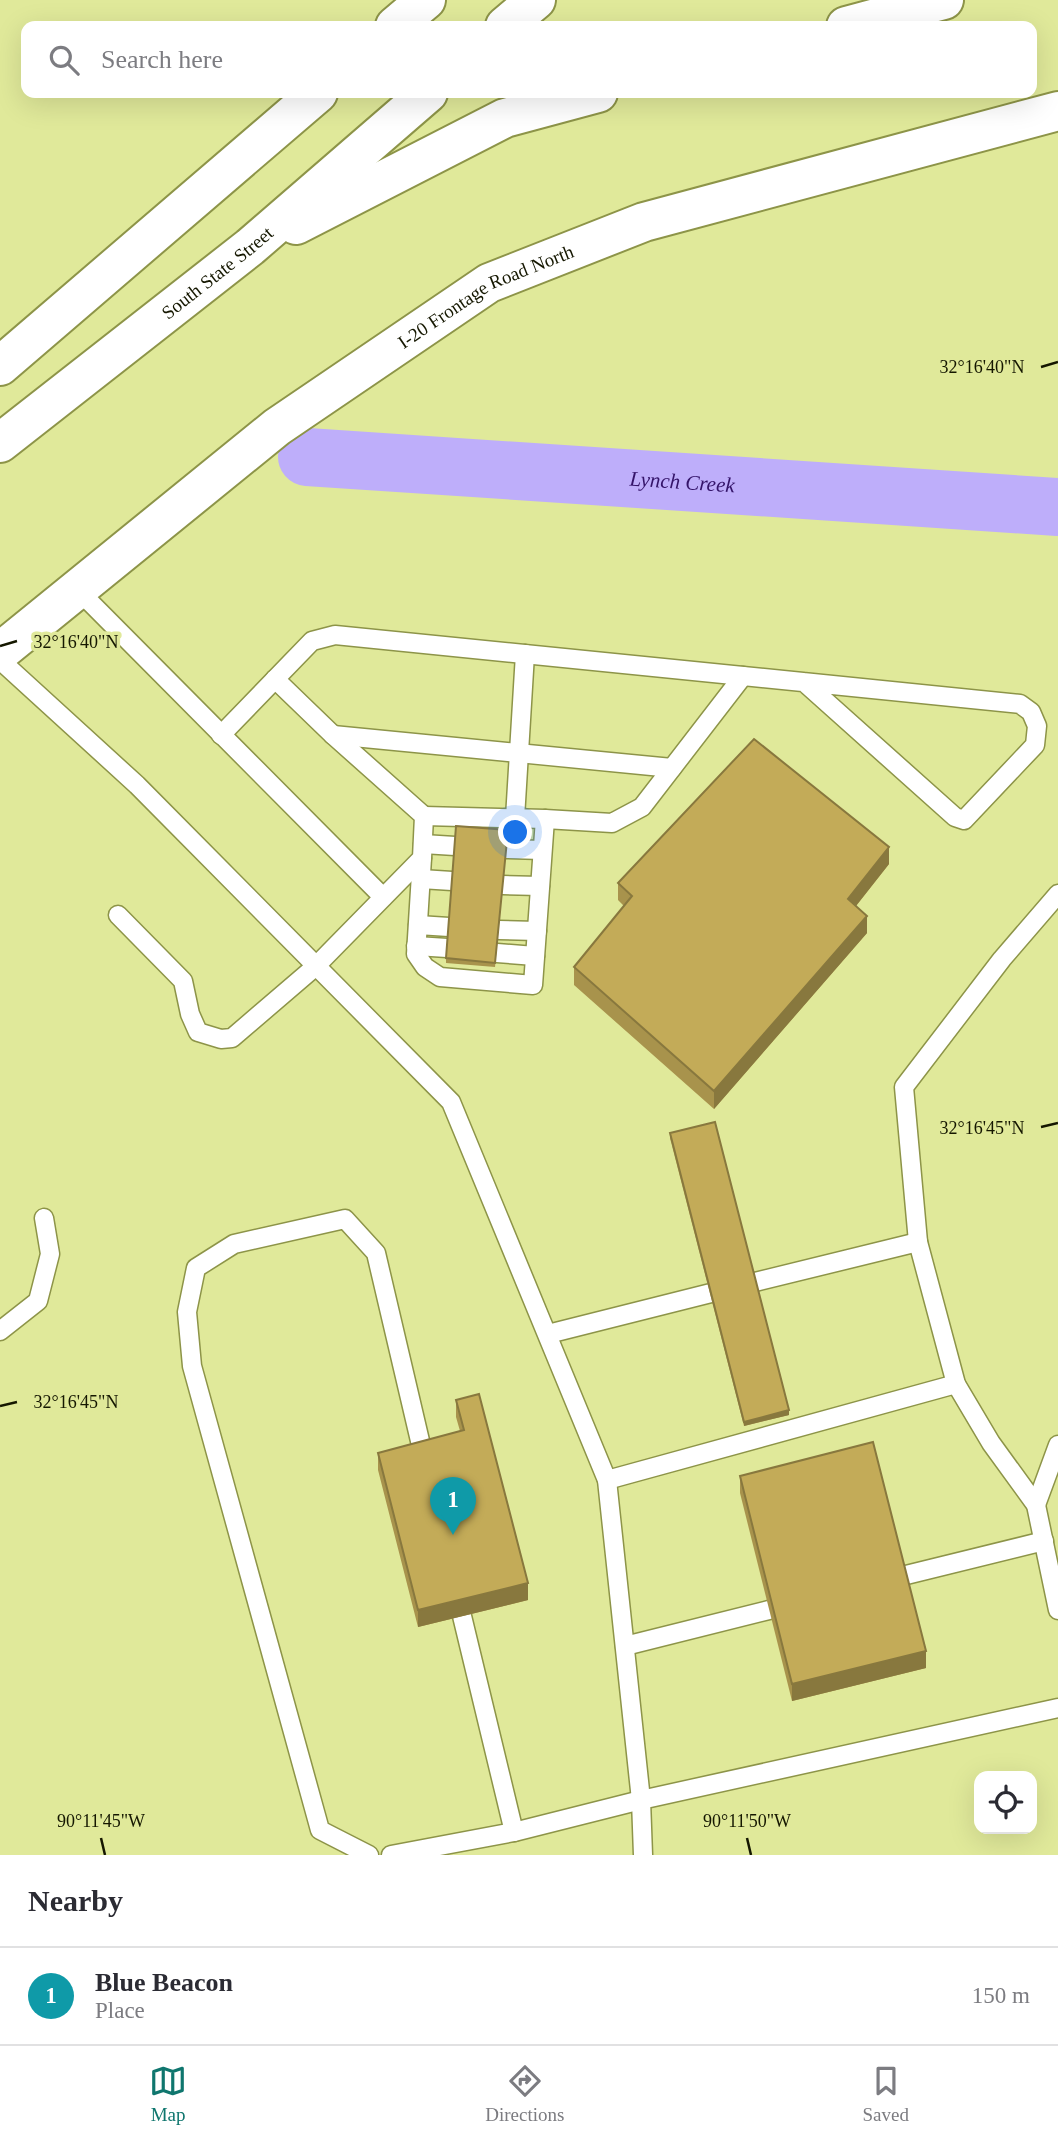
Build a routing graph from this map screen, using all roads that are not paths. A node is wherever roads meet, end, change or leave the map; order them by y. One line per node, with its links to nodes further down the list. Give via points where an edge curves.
1 (426, 0): 4 (main road)
2 (536, 0): 5 (main road)
3 (944, 0): 6 (main road)
4 (401, 21)
5 (511, 21)
6 (865, 21)
7 (312, 98): 12 (main road)
8 (422, 98): 11 (main road, South State Street)
9 (579, 98): 11 (main road, via 505,118)
10 (1058, 111): 14 (main road, I-20 Frontage Road North, via 644,222 489,283 277,427)
11 (250, 247): 13 (main road, South State Street)
12 (1, 365)
13 (5, 439)
14 (77, 589): 15 (main road, I-20 Frontage Road North); 21 (lane)
15 (0, 652)
16 (525, 654): 18 (lane); 19 (lane, via 335,635 312,641); 23 (lane)
17 (0, 660): 47 (lane, via 138,785)
18 (743, 676): 20 (lane); 24 (lane)
19 (275, 679): 21 (lane); 22 (lane)
20 (804, 682): 20 (lane, via 1020,704 1031,712 1037,726 1035,745 964,820 955,817)
21 (221, 735): 37 (lane)
22 (333, 736): 23 (lane); 25 (lane)
23 (519, 755): 24 (lane); 26 (lane)
24 (672, 768): 27 (lane, via 642,807 612,823)
25 (424, 816): 26 (lane); 31 (lane)
26 (515, 818): 27 (lane)
27 (545, 819): 30 (lane)
28 (455, 846): 31 (lane)
29 (507, 849): 30 (lane)
30 (542, 850): 35 (lane)
31 (422, 851): 32 (lane); 37 (lane)
32 (421, 879): 33 (lane); 39 (lane)
33 (453, 881)
34 (503, 885): 35 (lane)
35 (540, 886): 42 (lane)
36 (1058, 894): 49 (lane, via 904,1087)
37 (383, 897): 47 (lane)
38 (118, 915): 47 (lane, via 183,981 198,1031 221,1039 232,1038)
39 (418, 925): 40 (lane); 43 (lane)
40 (449, 927)
41 (499, 930): 42 (lane)
42 (537, 931): 46 (lane)
43 (416, 946): 44 (lane); 46 (lane, via 425,967 440,977 533,985)
44 (447, 948)
45 (497, 953): 46 (lane)
46 (535, 956)
47 (316, 966): 53 (lane, via 451,1102)
48 (44, 1217): 52 (lane, via 50,1254 38,1301)
49 (918, 1242): 50 (lane); 54 (lane)
50 (755, 1282)
51 (710, 1293): 53 (lane)
52 (0, 1331)
53 (548, 1334): 57 (lane)
54 (956, 1384): 57 (lane); 58 (lane)
55 (1058, 1445): 58 (lane)
56 (424, 1458): 68 (lane, via 376,1253 345,1219 234,1244 196,1268 187,1312 192,1366 320,1830)
57 (607, 1480): 64 (lane)
58 (1036, 1504): 59 (lane)
59 (1044, 1541): 60 (lane); 62 (lane)
60 (902, 1576)
61 (769, 1609): 64 (lane)
62 (1058, 1610)
63 (462, 1616): 67 (lane)
64 (625, 1646): 66 (lane)
65 (1058, 1708): 66 (lane)
66 (641, 1800): 67 (lane); 70 (lane)
67 (514, 1832): 69 (lane)
68 (369, 1855)
69 (391, 1855)
70 (643, 1855)

